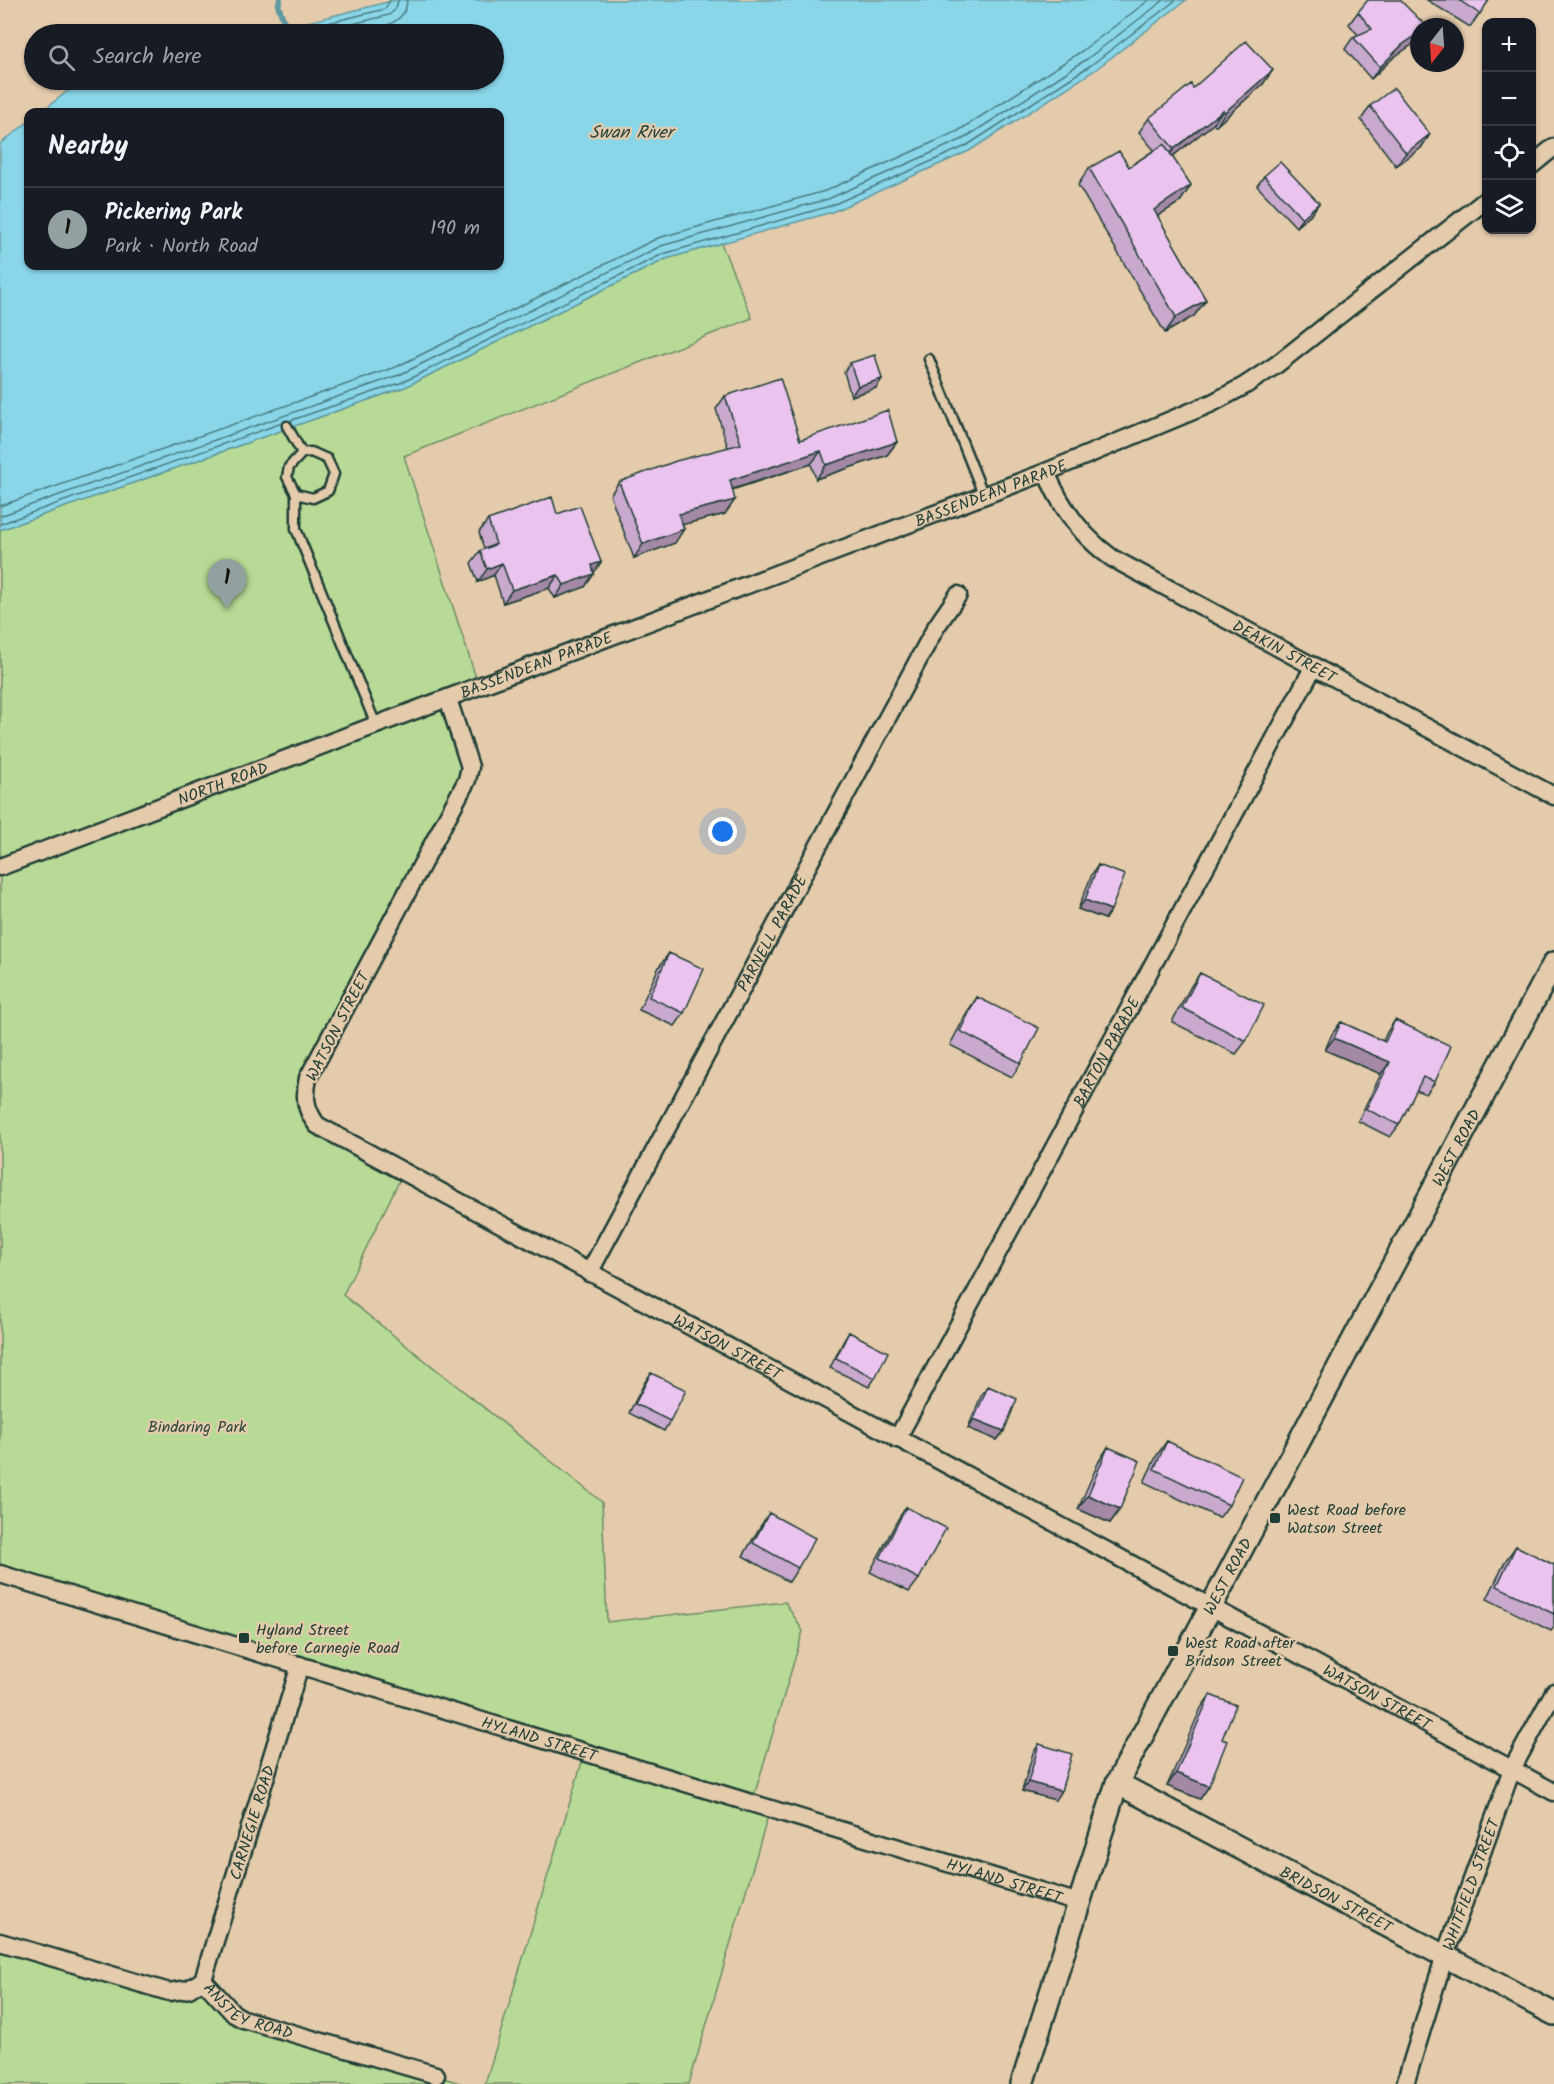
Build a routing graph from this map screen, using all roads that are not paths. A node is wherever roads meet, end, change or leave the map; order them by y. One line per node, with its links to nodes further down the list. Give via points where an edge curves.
1 (1554, 147): 2 (street)
2 (1536, 162)
3 (1482, 203): 7 (street, BASSENDEAN PARADE, via 1276,366 1244,386)
4 (929, 359): 9 (lane)
5 (287, 426): 6 (lane)
6 (302, 453): 8 (lane, via 289,467 287,477); 8 (lane, via 311,452 327,459 334,474 321,496)
7 (1046, 472): 9 (street, BASSENDEAN PARADE); 11 (street, DEAKIN STREET, via 1077,527 1099,549)
8 (296, 494): 13 (lane, via 296,529)
9 (984, 496): 12 (street, BASSENDEAN PARADE)
10 (958, 595): 17 (street, PARNELL PARADE, via 936,627)
11 (1314, 666): 14 (street, DEAKIN STREET); 18 (street, BARTON PARADE)
12 (448, 699): 13 (street, NORTH ROAD); 17 (street, WATSON STREET, via 470,767 467,780 308,1078 304,1095 308,1113 317,1125)
13 (376, 725): 15 (street, NORTH ROAD)
14 (1554, 795)
15 (0, 867)
16 (1554, 963): 20 (street, WEST ROAD)
17 (589, 1273): 18 (street, WATSON STREET)
18 (897, 1439): 20 (street, WATSON STREET)
19 (0, 1574): 21 (street, HYLAND STREET)
20 (1211, 1607): 23 (street, WATSON STREET); 24 (street, WEST ROAD)
21 (300, 1665): 26 (street, HYLAND STREET); 29 (street, CARNEGIE ROAD)
22 (1554, 1692): 23 (street, WHITFIELD STREET)
23 (1512, 1769): 25 (street, WATSON STREET); 28 (street, WHITFIELD STREET)
24 (1117, 1783): 26 (street, WEST ROAD); 28 (street, BRIDSON STREET)
25 (1554, 1792)
26 (1079, 1903): 32 (street, WEST ROAD)
27 (0, 1942): 29 (street, ANSTEY ROAD, via 170,1992 189,1989)
28 (1444, 1955): 30 (street, BRIDSON STREET); 33 (street, WHITFIELD STREET)
29 (203, 1980): 31 (street, ANSTEY ROAD, via 243,2019)
30 (1554, 2014)
31 (436, 2075)
32 (1022, 2084)
33 (1405, 2084)

